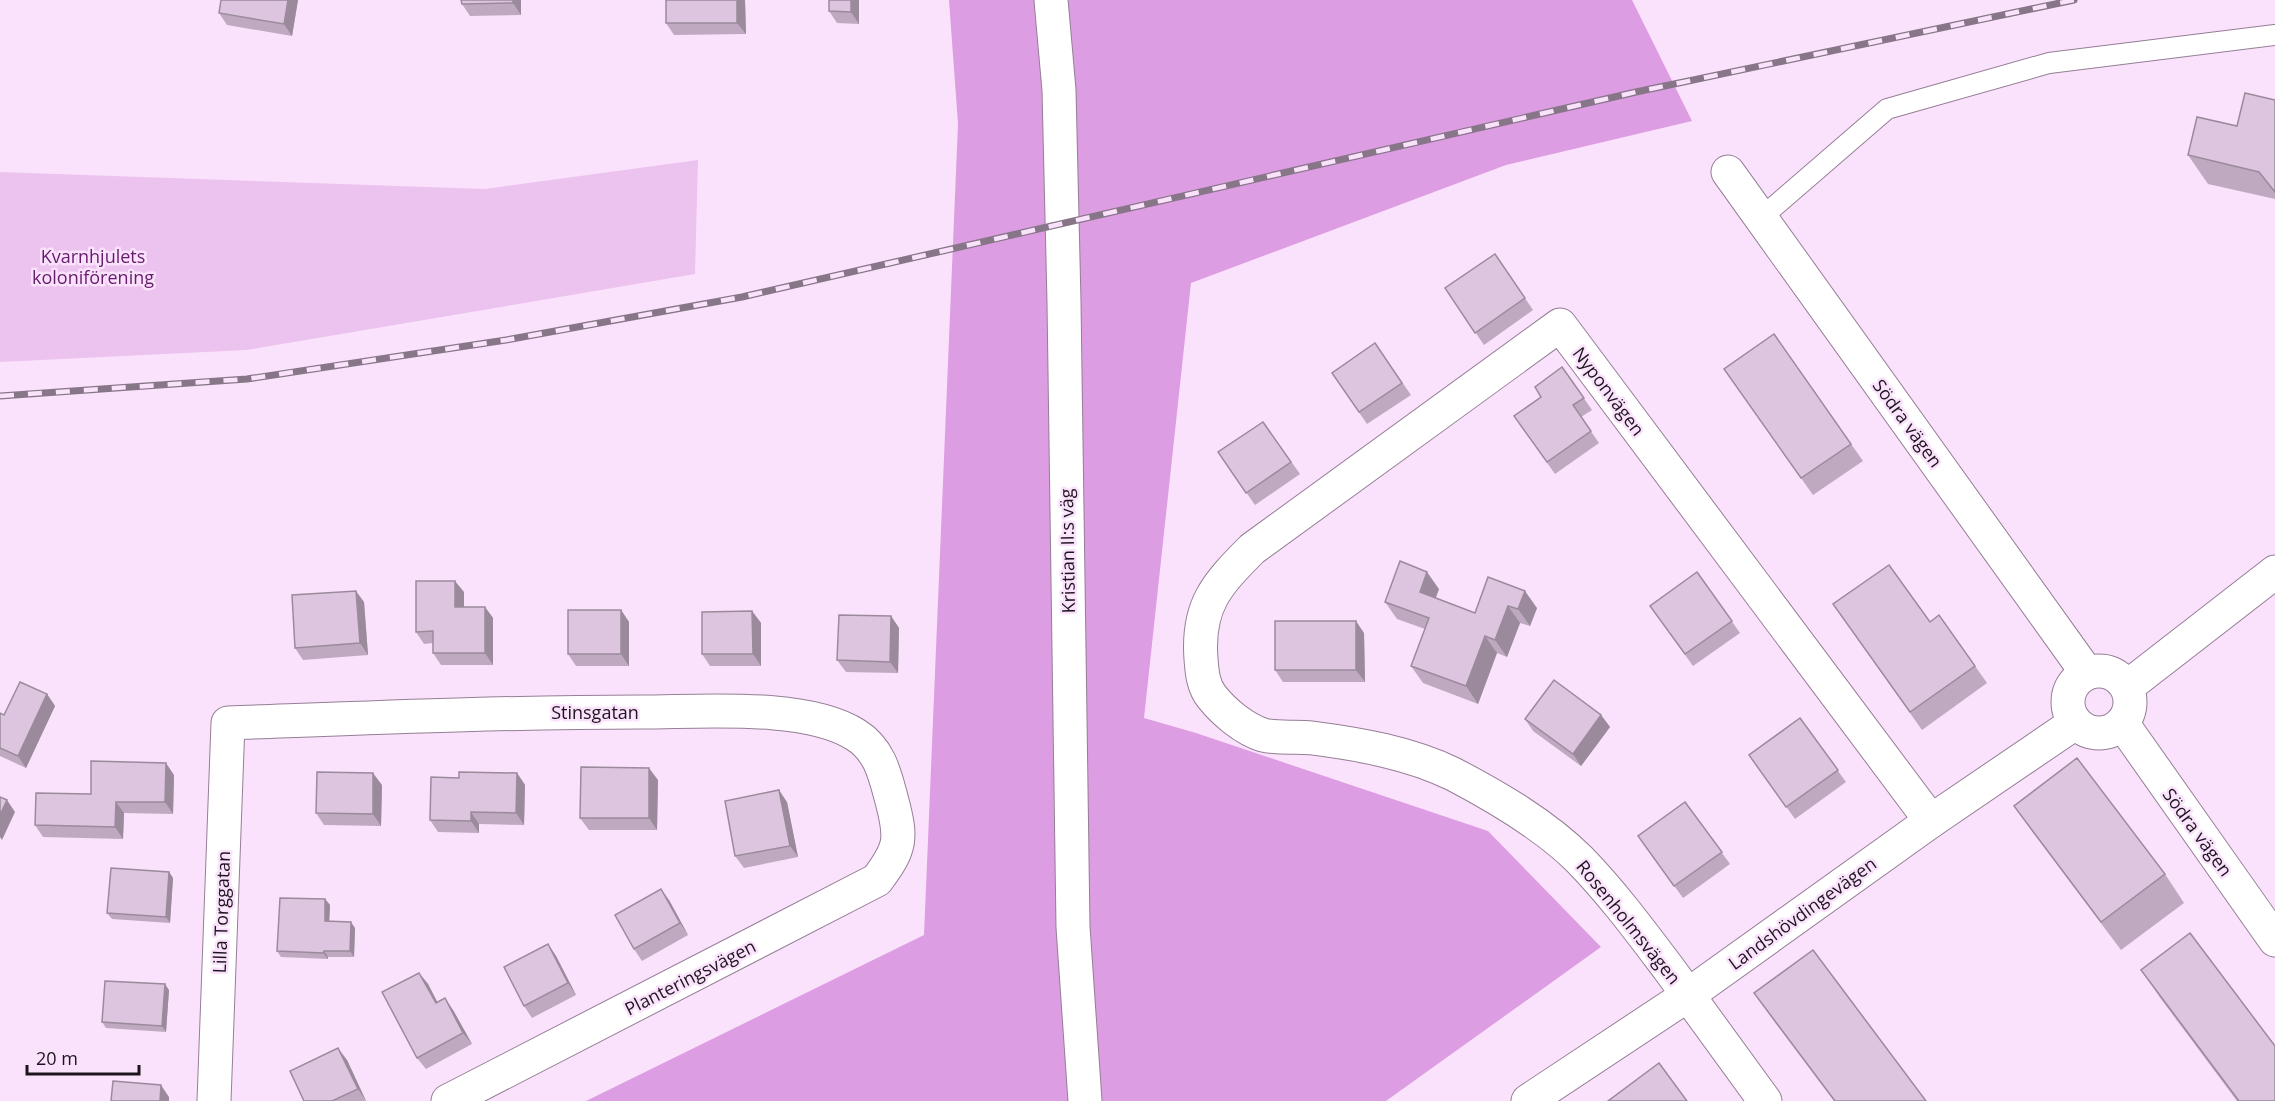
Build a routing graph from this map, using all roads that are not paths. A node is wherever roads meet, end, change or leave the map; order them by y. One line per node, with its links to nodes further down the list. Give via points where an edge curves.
1 (1051, 0): 18 (street, Kristian II:s väg, via 1059,90 1064,302 1072,927)
2 (2275, 35): 4 (lane, via 2049,63 1887,109)
3 (1728, 172): 4 (street, Södra vägen)
4 (1761, 218): 7 (street, Södra vägen)
5 (2275, 572): 8 (street)
6 (1206, 606): 12 (street, Nyponvägen, via 1251,549 1560,325); 15 (street, Rosenholmsvägen, via 1199,636 1205,686 1213,699 1238,721 1263,735 1311,738 1394,753 1451,773 1500,802 1579,859 1628,915)
7 (2087, 673): 8 (street, via 2109,672); 10 (street, via 2075,682 2068,695)
8 (2127, 687): 11 (street, via 2130,706)
9 (228, 723): 13 (street, Stinsgatan, via 527,712 755,712 816,718 856,735 877,755); 16 (street, Lilla Torggatan)
10 (2075, 723): 11 (street, via 2098,734 2112,731); 12 (street, Landshövdingevägen)
11 (2122, 723): 14 (street, Södra vägen)
12 (1931, 821): 15 (street, Landshövdingevägen)
13 (898, 824): 17 (street, Planteringsvägen, via 894,856 871,884)
14 (2275, 940)
15 (1688, 995): 19 (street, Landshövdingevägen); 20 (street, Rosenholmsvägen)
16 (214, 1101)
17 (448, 1101)
18 (1085, 1101)
19 (1528, 1101)
20 (1766, 1101)

